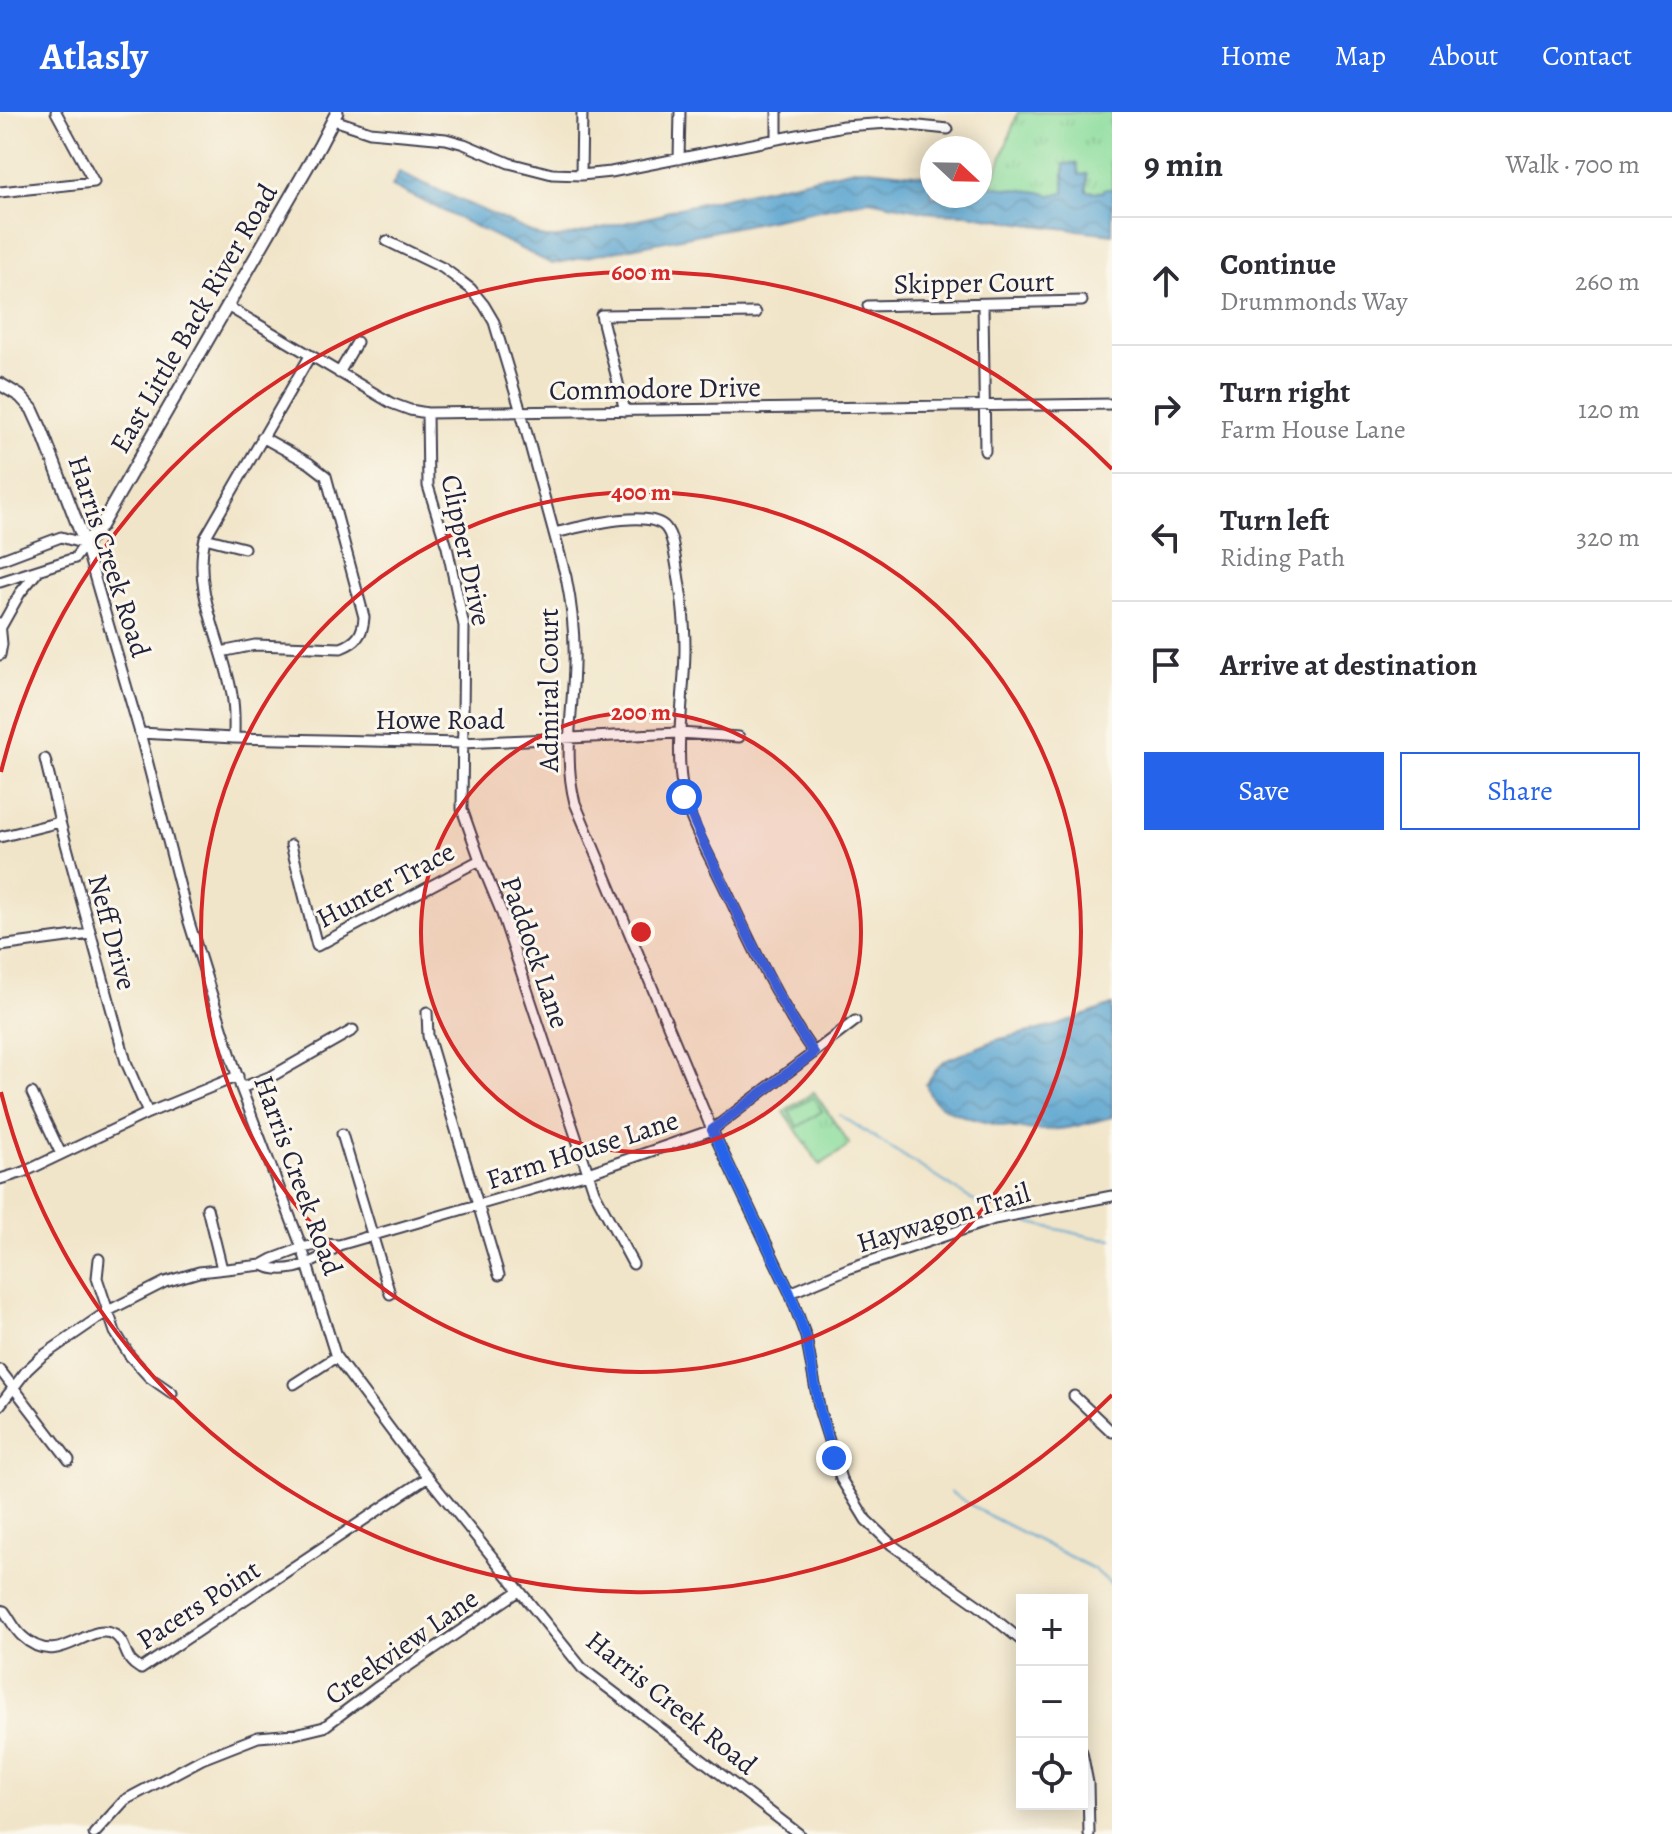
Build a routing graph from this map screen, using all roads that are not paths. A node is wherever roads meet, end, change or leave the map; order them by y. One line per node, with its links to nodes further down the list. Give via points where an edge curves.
1 (56, 112): 10 (street, via 94,182)
2 (582, 112): 9 (street)
3 (680, 112): 8 (street)
4 (777, 112): 7 (street)
5 (335, 116): 9 (street, via 370,132 446,139 528,169); 14 (street, East Little Back River Road)
6 (948, 129): 7 (street, via 864,123)
7 (777, 138): 8 (street)
8 (679, 159): 9 (street)
9 (581, 175)
10 (0, 192)
11 (387, 241): 24 (street, Admiral Court, via 443,268 484,305)
12 (1082, 301): 13 (street, Skipper Court)
13 (983, 304): 15 (street, Skipper Court); 22 (street)
14 (227, 306): 18 (street, Commodore Drive); 30 (street, East Little Back River Road, via 100,527)
15 (868, 306)
16 (756, 313): 23 (street, via 601,315)
17 (357, 342): 19 (street)
18 (310, 356): 19 (street, Commodore Drive); 26 (street)
19 (339, 373): 25 (street, Commodore Drive, via 391,403)
20 (0, 384): 30 (street, Harris Creek Road, via 32,409)
21 (1112, 404): 22 (street, Commodore Drive)
22 (985, 406): 23 (street, Commodore Drive); 27 (street)
23 (625, 411): 24 (street, Commodore Drive)
24 (521, 412): 25 (street, Commodore Drive); 28 (street, Admiral Court)
25 (427, 413): 43 (street, Clipper Drive, via 428,486 464,626)
26 (262, 437): 29 (street); 36 (street, via 326,476 363,627 352,644 341,648 255,645)
27 (985, 451)
28 (554, 533): 39 (street, via 644,518 660,522 669,532 684,622); 42 (street, Admiral Court, via 573,618)
29 (205, 538): 31 (street); 36 (street, via 203,588)
30 (85, 544): 32 (street, via 61,537); 33 (street, East Little Back River Road, via 75,558); 38 (street, Harris Creek Road)
31 (244, 548)
32 (0, 560)
33 (39, 569): 34 (street, East Little Back River Road); 35 (street)
34 (0, 582)
35 (1, 625): 37 (street)
36 (221, 652): 41 (street, via 233,700)
37 (0, 655)
38 (140, 733): 41 (street, Howe Road); 55 (street, Harris Creek Road, via 189,922)
39 (679, 733): 40 (street, Howe Road); 42 (street, Howe Road); 54 (street, via 679,768 695,826 773,989)
40 (739, 737)
41 (234, 738): 43 (street, Howe Road)
42 (570, 739): 43 (street, Howe Road); 59 (street, Admiral Court, via 569,775 580,817)
43 (462, 743): 48 (street, Paddock Lane, via 462,809)
44 (45, 759): 45 (street, Neff Drive)
45 (60, 822): 46 (street); 49 (street, Neff Drive)
46 (0, 837)
47 (291, 845): 48 (street, Hunter Trace, via 317,946)
48 (480, 860): 62 (street, Paddock Lane)
49 (90, 934): 50 (street); 58 (street, Neff Drive, via 126,1062)
50 (0, 946)
51 (427, 1012): 65 (street, via 428,1036)
52 (855, 1021): 54 (street, Farm House Lane)
53 (353, 1030): 56 (street)
54 (814, 1053): 59 (street, Farm House Lane)
55 (238, 1076): 56 (street, Harris Creek Road); 58 (street)
56 (241, 1088): 69 (street, Harris Creek Road)
57 (32, 1093): 61 (street)
58 (148, 1113): 61 (street)
59 (712, 1130): 62 (street, Farm House Lane); 76 (street, Admiral Court)
60 (342, 1134): 67 (street)
61 (61, 1154): 63 (street)
62 (588, 1173): 65 (street, Farm House Lane); 72 (street, Paddock Lane)
63 (0, 1179)
64 (1112, 1196): 76 (street, Haywagon Trail, via 994,1219)
65 (480, 1206): 67 (street, Farm House Lane); 75 (street)
66 (207, 1208): 74 (street)
67 (373, 1235): 68 (street, Farm House Lane); 77 (street)
68 (339, 1245): 69 (street, Farm House Lane); 71 (street, Farm House Lane)
69 (302, 1248): 71 (street, Harris Creek Road); 73 (street, Farm House Lane)
70 (99, 1259): 78 (street, via 97,1278)
71 (307, 1264): 73 (street, via 273,1270); 79 (street, Harris Creek Road)
72 (633, 1264)
73 (262, 1265): 74 (street)
74 (222, 1269): 78 (street, via 165,1282)
75 (499, 1275)
76 (790, 1293): 91 (street, Admiral Court, via 841,1479 866,1520)
77 (390, 1294)
78 (108, 1311): 82 (street, via 41,1357); 83 (street, via 130,1356)
79 (336, 1357): 81 (street); 88 (street, Harris Creek Road)
80 (0, 1370): 82 (street)
81 (294, 1384)
82 (13, 1387): 85 (street); 87 (street)
83 (172, 1393)
84 (1074, 1396): 86 (street)
85 (0, 1405)
86 (1112, 1432)
87 (69, 1460)
88 (428, 1477): 89 (street, Harris Creek Road); 90 (street, Pacers Point, via 141,1669 112,1634 99,1632 60,1650 45,1648 21,1635)
89 (519, 1591): 93 (street, Creekview Lane, via 324,1727 258,1737 202,1759 125,1800); 94 (street, Harris Creek Road, via 582,1668)
90 (0, 1610)
91 (1016, 1636)
92 (1088, 1783): 95 (street)
93 (94, 1834)
94 (799, 1834)
95 (1089, 1834)

